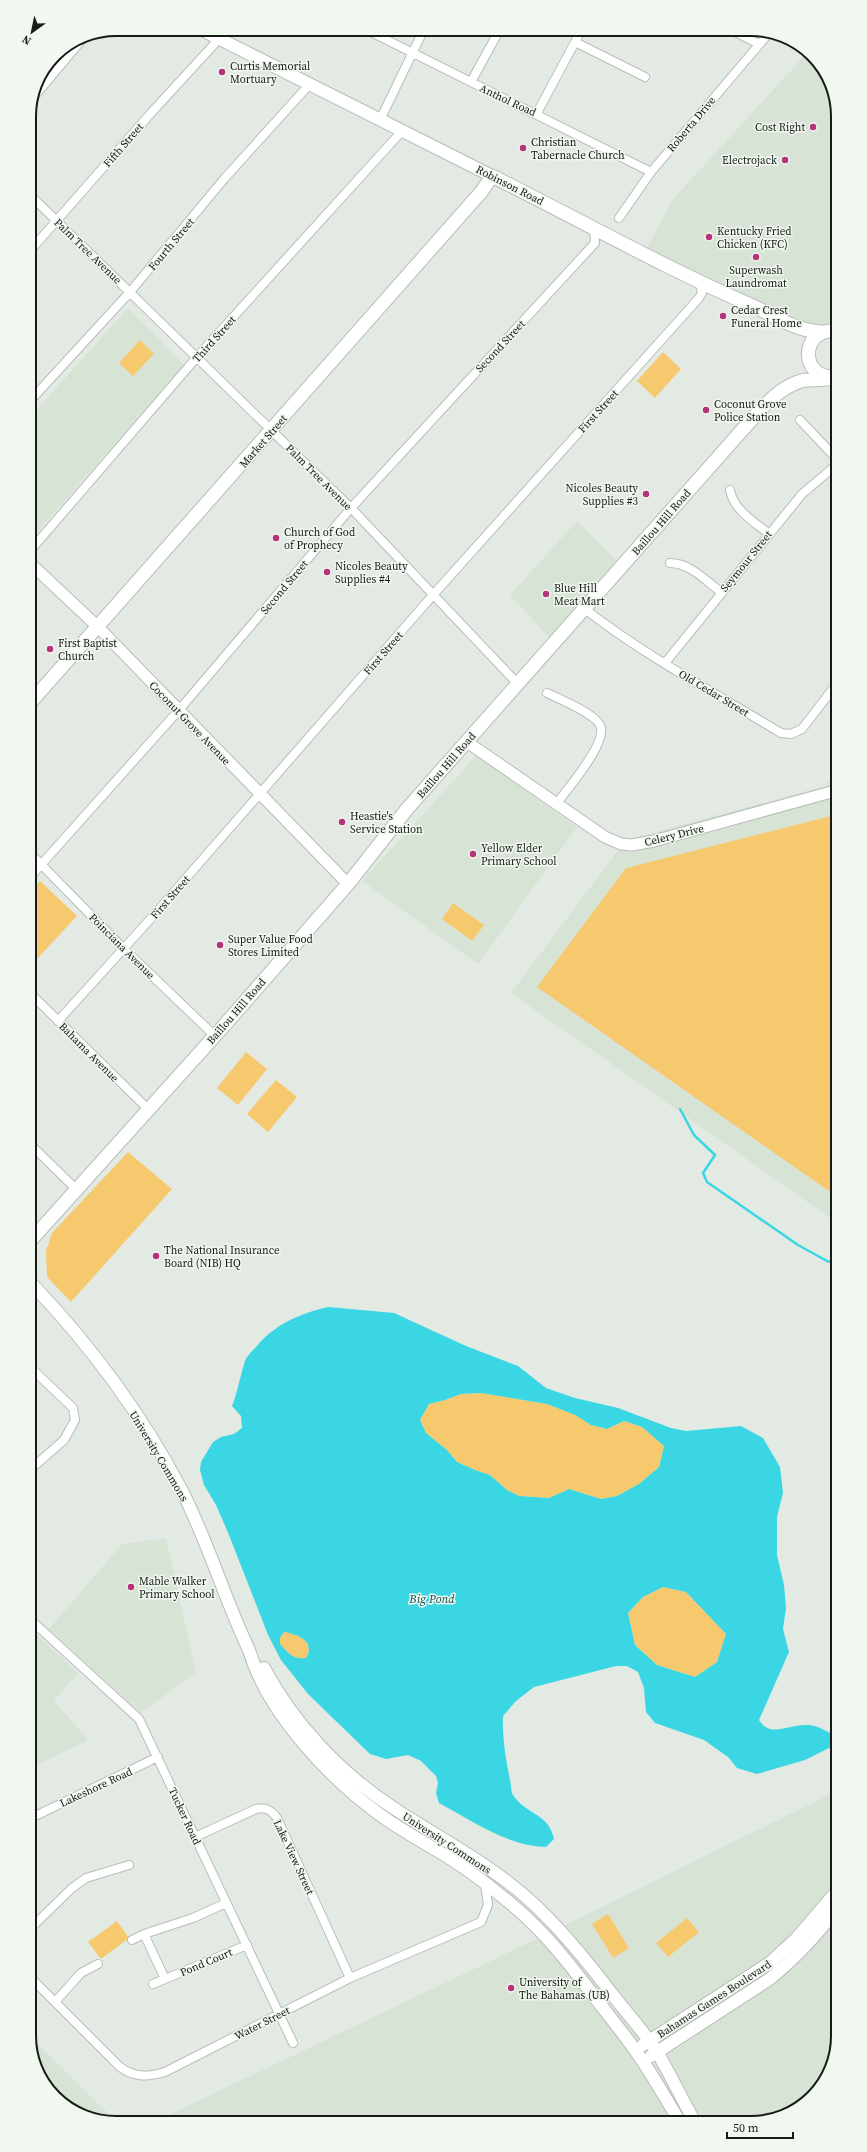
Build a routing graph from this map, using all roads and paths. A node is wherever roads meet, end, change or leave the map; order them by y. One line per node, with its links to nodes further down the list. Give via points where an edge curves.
1 (213, 36): 8 (main road, Robinson Road)
2 (379, 36): 12 (street, Anthol Road)
3 (420, 36): 12 (street)
4 (496, 36): 14 (street)
5 (578, 36): 9 (street)
6 (743, 36): 10 (street)
7 (764, 37): 10 (street, Roberta Drive)
8 (219, 39): 15 (main road, Robinson Road); 24 (street, Fifth Street)
9 (575, 42): 13 (street); 17 (street)
10 (759, 44): 20 (street, Roberta Drive)
11 (77, 46): 16 (street)
12 (412, 53): 14 (street, Anthol Road); 18 (street)
13 (645, 77)
14 (471, 82): 17 (street, Anthol Road)
15 (309, 85): 18 (main road, Robinson Road); 28 (street, Fourth Street, via 224,180)
16 (41, 88)
17 (537, 113): 20 (street, Anthol Road)
18 (380, 120): 19 (main road, Robinson Road)
19 (402, 131): 21 (main road, Robinson Road); 30 (street, Third Street)
20 (651, 172): 23 (street, Roberta Drive)
21 (492, 176): 25 (main road, Robinson Road); 35 (main road, Market Street, via 482,191)
22 (36, 201): 24 (street, Palm Tree Avenue)
23 (619, 218)
24 (58, 221): 26 (street, Fifth Street); 28 (street, Palm Tree Avenue)
25 (594, 228): 27 (main road, Robinson Road); 39 (street, Second Street, via 595,243)
26 (36, 245)
27 (700, 284): 29 (main road, Robinson Road, via 810,331); 45 (street, First Street, via 702,293 699,298)
28 (130, 292): 30 (street, Palm Tree Avenue); 33 (street, Fourth Street)
29 (830, 329): 31 (main road, via 814,338 809,345 808,360 817,373)
30 (197, 357): 35 (street, Palm Tree Avenue); 41 (street, Third Street)
31 (831, 377)
32 (831, 378): 46 (main road, Baillou Hill Road, via 798,382 774,397)
33 (36, 394)
34 (800, 420): 36 (street)
35 (272, 430): 39 (street, Palm Tree Avenue); 47 (main road, Market Street)
36 (831, 453)
37 (831, 470): 40 (street, Seymour Street, via 802,494)
38 (730, 490): 40 (street, via 731,498 737,506)
39 (351, 508): 45 (street, Palm Tree Avenue); 53 (street, Second Street)
40 (768, 533): 44 (street, Seymour Street)
41 (36, 544)
42 (670, 563): 44 (street, via 690,569)
43 (36, 569): 47 (street, Coconut Grove Avenue)
44 (721, 592): 48 (street, Seymour Street)
45 (433, 595): 49 (street, Palm Tree Avenue); 56 (street, First Street)
46 (585, 609): 48 (street, Old Cedar Street); 49 (main road, Baillou Hill Road)
47 (98, 628): 52 (main road, Market Street); 53 (street, Coconut Grove Avenue)
48 (665, 663): 50 (street, Old Cedar Street, via 781,733 791,734 802,728)
49 (517, 683): 54 (main road, Baillou Hill Road)
50 (831, 691)
51 (547, 694): 57 (street, via 592,716 600,724 603,732 596,749)
52 (36, 696)
53 (179, 710): 56 (street, Coconut Grove Avenue); 59 (street, Second Street)
54 (467, 742): 57 (street, Celery Drive); 61 (main road, Baillou Hill Road, via 407,809)
55 (831, 792): 57 (street, Celery Drive, via 654,841 632,844 621,844 605,837)
56 (260, 794): 61 (street, Coconut Grove Avenue); 62 (street, First Street)
57 (556, 804)
58 (36, 859): 59 (street, Poinciana Avenue)
59 (41, 864): 60 (street, Second Street); 62 (street, Poinciana Avenue)
60 (36, 870)
61 (348, 884): 65 (main road, Baillou Hill Road)
62 (124, 948): 64 (street, First Street); 65 (street, Poinciana Avenue)
63 (36, 999): 64 (street, Bahama Avenue)
64 (58, 1021): 66 (street, Bahama Avenue)
65 (215, 1036): 66 (main road, Baillou Hill Road)
66 (148, 1109): 68 (main road, Baillou Hill Road)
67 (36, 1149): 68 (street)
68 (76, 1189): 69 (main road, Baillou Hill Road)
69 (36, 1234)
70 (36, 1288): 74 (main road, University Commons, via 62,1316 106,1372 181,1489)
71 (36, 1373): 72 (street, via 73,1408 75,1420 64,1440)
72 (36, 1464)
73 (36, 1626): 75 (street, Tucker Road, via 139,1719)
74 (249, 1650): 79 (main road, University Commons, via 254,1666 277,1706 294,1731 333,1775 383,1817 466,1869); 96 (main road, University Commons, via 261,1663 302,1725 340,1767 390,1806 475,1858 526,1897 579,1953)
75 (158, 1757): 76 (street, Lakeshore Road); 77 (street, Tucker Road)
76 (36, 1816)
77 (195, 1837): 81 (street, Tucker Road); 90 (street, Lake View Street, via 256,1809 270,1811 276,1818)
78 (129, 1864): 83 (street, via 86,1878)
79 (485, 1884): 90 (street, Water Street, via 488,1905 481,1922); 98 (main road, University Commons, via 517,1909 562,1956)
80 (831, 1898): 84 (main road, Bahamas Games Boulevard)
81 (226, 1903): 85 (street, via 193,1918); 88 (street, Tucker Road)
82 (831, 1916): 86 (main road, Bahamas Games Boulevard)
83 (36, 1923)
84 (808, 1925): 86 (main road); 96 (main road, Bahamas Games Boulevard, via 771,1962)
85 (144, 1934): 87 (street); 91 (street)
86 (817, 1934): 99 (main road, Bahamas Games Boulevard, via 797,1956 768,1980)
87 (132, 1940)
88 (246, 1945): 91 (street, Pond Court); 95 (street, Tucker Road)
89 (98, 1964): 94 (street, via 81,1973)
90 (350, 1978): 95 (street, Water Street)
91 (165, 1979): 93 (street, Pond Court)
92 (36, 1983): 94 (street, Water Street)
93 (153, 1984)
94 (55, 2002): 95 (street, Water Street, via 120,2067 132,2074 146,2077 165,2072)
95 (279, 2014): 97 (street, Tucker Road)
96 (649, 2041): 98 (main road, Bahamas Games Boulevard); 99 (main road, University Commons)
97 (293, 2043)
98 (635, 2050): 100 (main road, University Commons)
99 (657, 2052): 100 (main road, Bahamas Games Boulevard); 102 (main road, University Commons)
100 (643, 2062): 101 (main road, University Commons)
101 (676, 2116)
102 (691, 2116)

